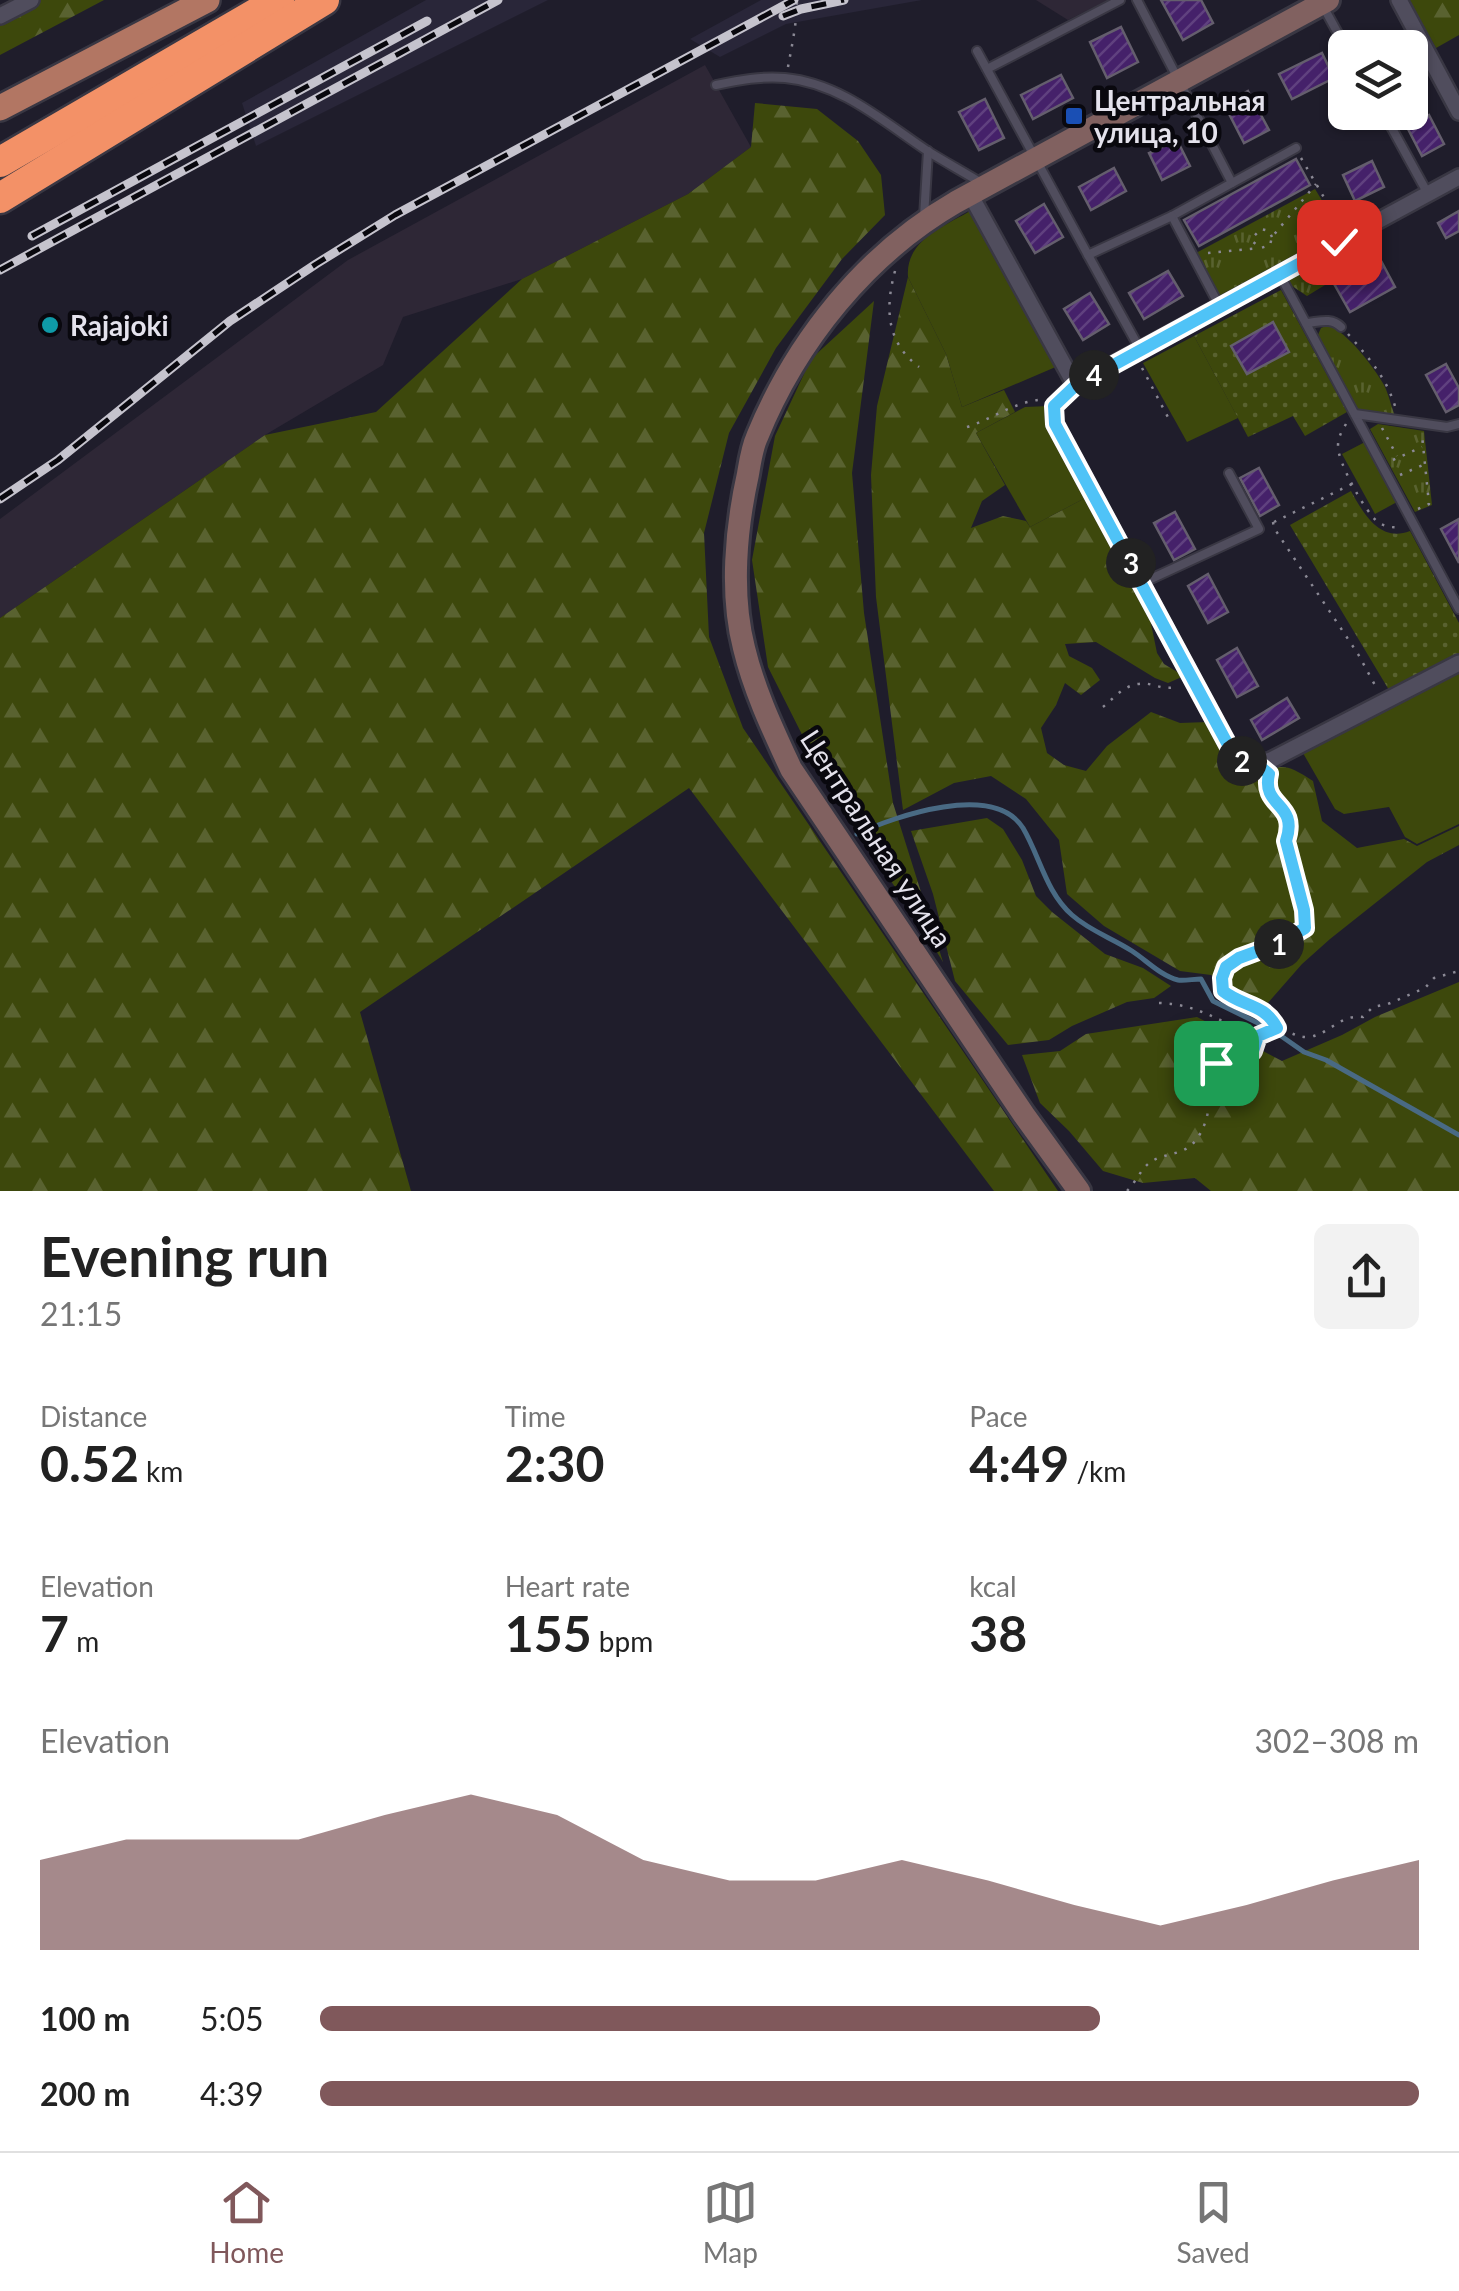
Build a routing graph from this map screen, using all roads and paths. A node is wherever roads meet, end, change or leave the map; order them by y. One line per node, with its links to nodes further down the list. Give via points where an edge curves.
1 (31, 0): 10 (street)
2 (207, 0): 17 (main road)
3 (278, 0): 23 (highway)
4 (324, 0): 29 (highway)
5 (797, 0): 14 (path)
6 (1120, 0): 13 (lane)
7 (1136, 0): 15 (lane)
8 (1399, 0): 18 (street)
9 (1310, 5): 11 (lane); 15 (main road, Центральная улица)
10 (0, 16)
11 (1331, 30)
12 (977, 51): 13 (lane)
13 (987, 70): 22 (lane)
14 (787, 78): 16 (lane); 21 (lane, via 849,99)
15 (1177, 82): 22 (main road, Центральная улица); 25 (lane)
16 (716, 85)
17 (0, 108)
18 (1459, 112)
19 (1392, 130): 28 (lane)
20 (1296, 148): 25 (lane); 26 (path)
21 (928, 151): 27 (lane); 31 (lane)
22 (1035, 158): 27 (main road, Центральная улица); 36 (lane)
23 (0, 162)
24 (1459, 177): 28 (street)
25 (1232, 184): 30 (lane)
26 (1316, 184): 33 (path); 34 (path)
27 (978, 190): 31 (main road, Центральная улица); 44 (street)
28 (1428, 194): 34 (street)
29 (0, 198)
30 (1172, 216): 36 (lane); 37 (lane)
31 (924, 220): 32 (main road, Центральная улица)
32 (904, 236): 43 (path, via 890,327); 71 (main road, Центральная улица, via 827,318 786,375 755,440 735,572 743,646 791,769)
33 (1272, 237): 35 (path); 35 (path, via 1258,232 1254,242)
34 (1348, 238): 38 (street)
35 (1261, 248): 37 (path)
36 (1088, 256): 42 (lane)
37 (1195, 260): 39 (lane)
38 (1280, 274): 39 (street); 40 (lane)
39 (1220, 307): 42 (street)
40 (1306, 323): 41 (lane, via 1329,320); 46 (lane)
41 (1342, 327): 48 (path, via 1389,386)
42 (1138, 352): 44 (street); 47 (path)
43 (919, 367)
44 (1075, 386): 45 (street)
45 (1060, 399): 50 (path, via 1017,404); 60 (street, via 1055,424)
46 (1354, 414): 48 (lane); 54 (lane); 57 (path, via 1338,446)
47 (1171, 422)
48 (1401, 422): 49 (lane)
49 (1459, 424)
50 (967, 427)
51 (1396, 432): 52 (path, via 1382,430)
52 (1398, 458): 53 (path, via 1423,440); 54 (path)
53 (1425, 464): 56 (path); 58 (path, via 1429,504)
54 (1382, 466): 56 (lane)
55 (1229, 473): 60 (lane, via 1259,529)
56 (1389, 479): 58 (lane)
57 (1353, 484): 59 (path, via 1378,522 1392,528); 64 (path, via 1273,522)
58 (1407, 512): 59 (lane)
59 (1413, 523): 61 (lane)
60 (1142, 583): 63 (street)
61 (1459, 610)
62 (1459, 662): 64 (street)
63 (1192, 676): 65 (path, via 1168,690 1131,686); 66 (street, via 1234,756)
64 (1384, 702): 66 (street)
65 (1103, 707)
66 (1254, 765): 69 (path, via 1269,774 1266,787 1288,819 1286,841 1305,928 1226,967 1223,991 1265,1011)
67 (1459, 972): 69 (path, via 1314,1037)
68 (1159, 1002): 70 (path, via 1204,1010)
69 (1277, 1028): 70 (path)
70 (1258, 1036): 72 (path, via 1253,1051 1204,1074 1209,1103 1197,1138 1154,1159)
71 (1079, 1191)
72 (1127, 1191)

